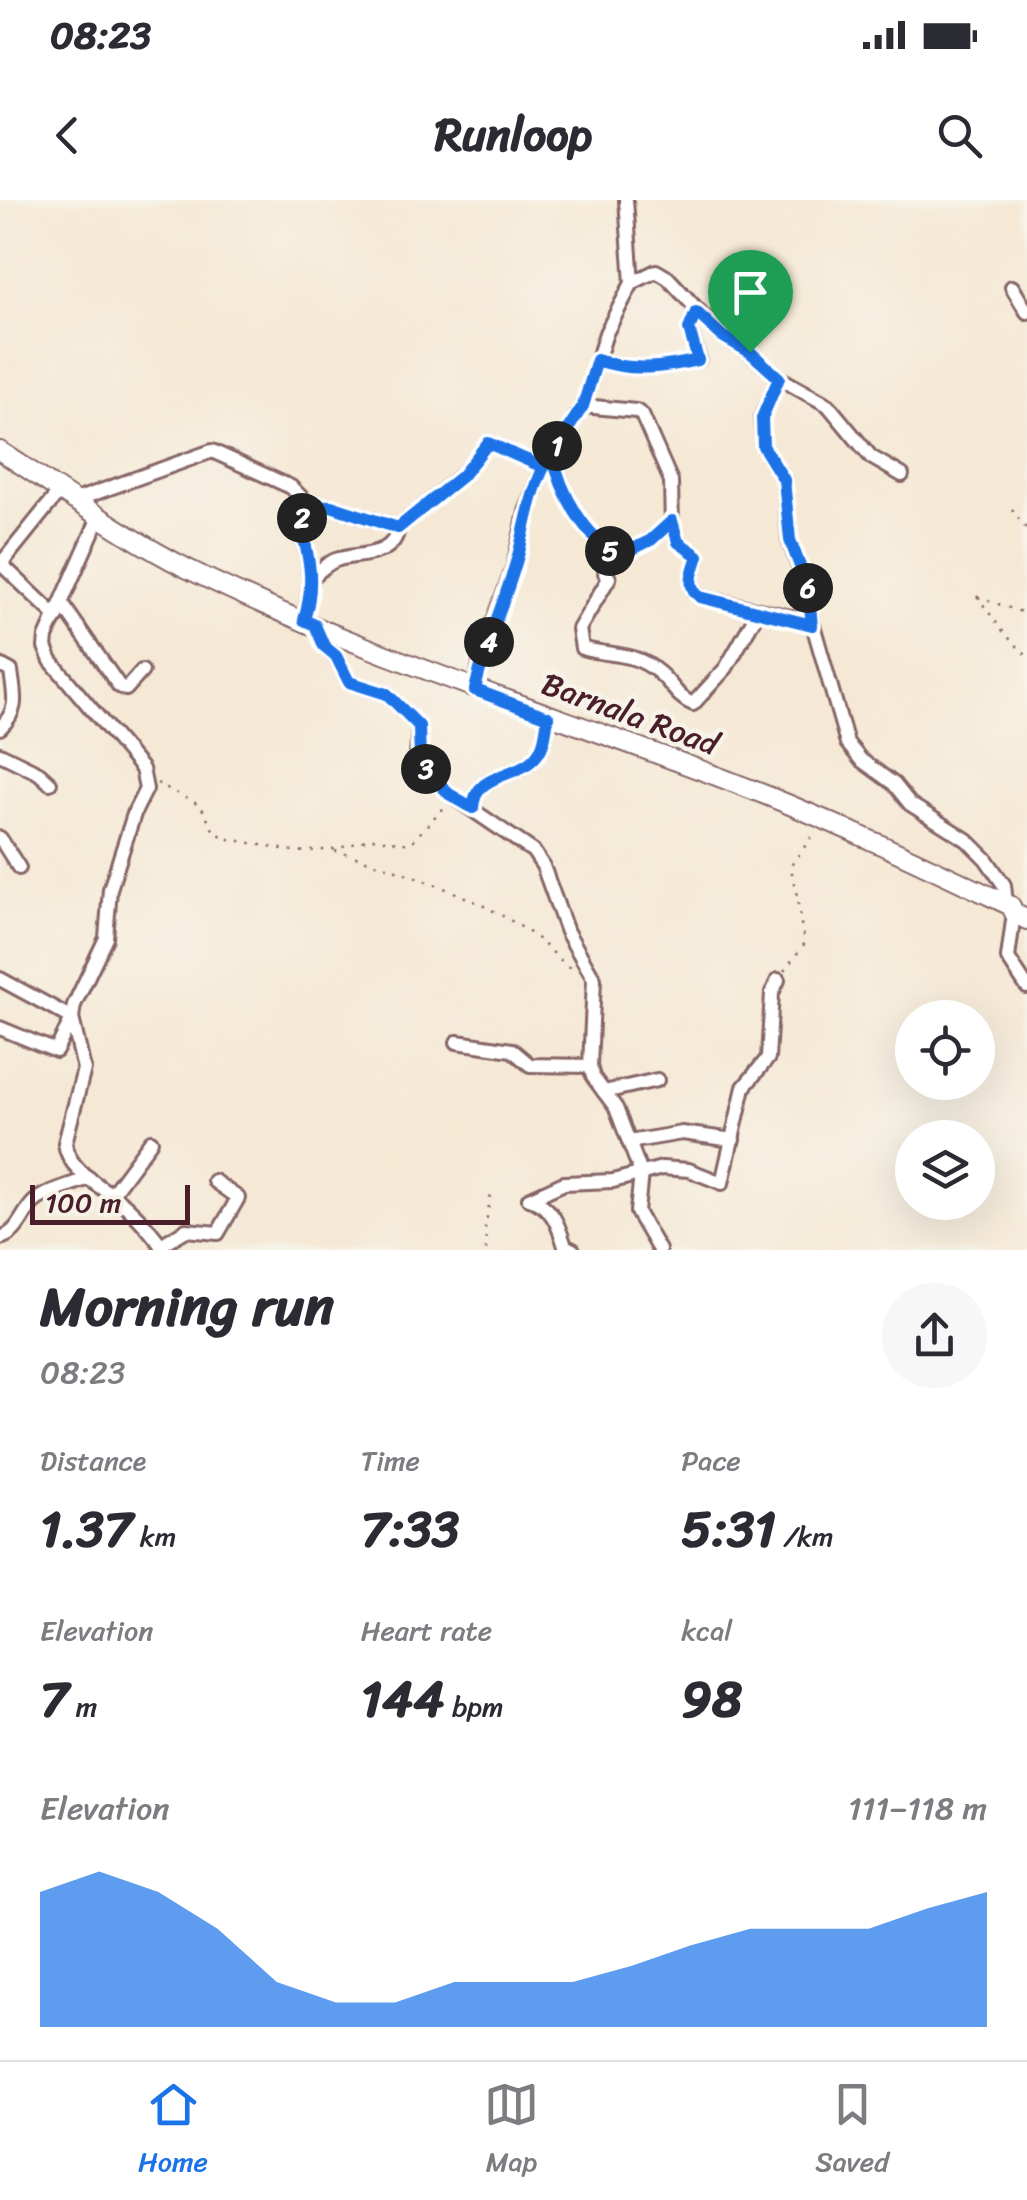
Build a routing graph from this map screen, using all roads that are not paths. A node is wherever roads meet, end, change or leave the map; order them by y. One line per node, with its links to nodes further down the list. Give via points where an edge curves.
1 (626, 200): 2 (street)
2 (632, 283): 4 (street, via 656,271); 6 (street)
3 (1012, 286): 5 (street)
4 (696, 312): 6 (street, via 689,329 698,360 650,370); 7 (street)
5 (1027, 312)
6 (597, 360): 8 (street)
7 (779, 378): 12 (street, via 828,405 870,457); 24 (street, via 762,418 763,446 784,480 790,540 808,587)
8 (583, 406): 10 (street); 17 (street, via 642,415 671,482)
9 (0, 451): 14 (main road, Barnala Road)
10 (552, 453): 11 (street); 19 (street, via 582,524)
11 (543, 467): 18 (street, via 488,443 462,476); 27 (street)
12 (902, 475)
13 (55, 497): 21 (street, via 1,564)
14 (76, 500): 15 (street, via 212,451 291,488); 16 (main road, Barnala Road)
15 (309, 505): 18 (street); 20 (street, via 300,524)
16 (100, 516): 21 (street); 23 (main road, Barnala Road, via 182,566)
17 (672, 521): 19 (street, via 632,551 619,556); 22 (street, via 678,542 698,556 693,592)
18 (398, 528): 20 (street, via 387,550 335,560)
19 (609, 550): 22 (street, via 609,578 579,629 582,648 633,657 693,704 726,668)
20 (312, 576): 23 (street)
21 (59, 610): 26 (street, via 119,686 126,689); 39 (street, via 46,638 51,661 146,779 110,889 106,938)
22 (758, 612): 24 (street)
23 (309, 622): 27 (main road, Barnala Road); 32 (street, via 349,682 387,694 419,726 420,762 449,794)
24 (812, 625): 35 (street, via 847,743 910,804 986,859)
25 (0, 665): 29 (street, via 11,671 14,706)
26 (142, 671)
27 (475, 690): 28 (main road, Barnala Road)
28 (548, 717): 32 (street, via 538,754 489,781 476,792); 35 (main road, Barnala Road, via 821,818)
29 (0, 728)
30 (0, 754): 31 (street)
31 (50, 783)
32 (473, 808): 42 (street, via 533,851 543,866 578,958 594,980)
33 (0, 838): 34 (street)
34 (19, 868)
35 (1016, 913): 38 (street, via 1008,958)
36 (778, 980): 45 (street, via 768,1058 744,1088)
37 (2, 984): 39 (street)
38 (1027, 986)
39 (72, 1018): 40 (street, via 56,1051); 49 (street, via 84,1069 66,1154)
40 (0, 1028)
41 (456, 1042): 42 (street, via 512,1050 530,1065)
42 (590, 1066): 44 (street)
43 (657, 1080): 44 (street)
44 (604, 1092): 47 (street)
45 (734, 1140): 47 (street, via 682,1132); 48 (street, via 722,1183 676,1168)
46 (152, 1141): 51 (street)
47 (629, 1142): 48 (street)
48 (642, 1174): 54 (street, via 564,1183 528,1199 546,1206); 55 (street, via 637,1212)
49 (89, 1178): 51 (street); 52 (street, via 42,1197 10,1236)
50 (214, 1182): 53 (street, via 238,1198 218,1234 186,1230)
51 (111, 1195): 53 (street)
52 (0, 1238)
53 (162, 1247)
54 (573, 1250)
55 (659, 1250)

